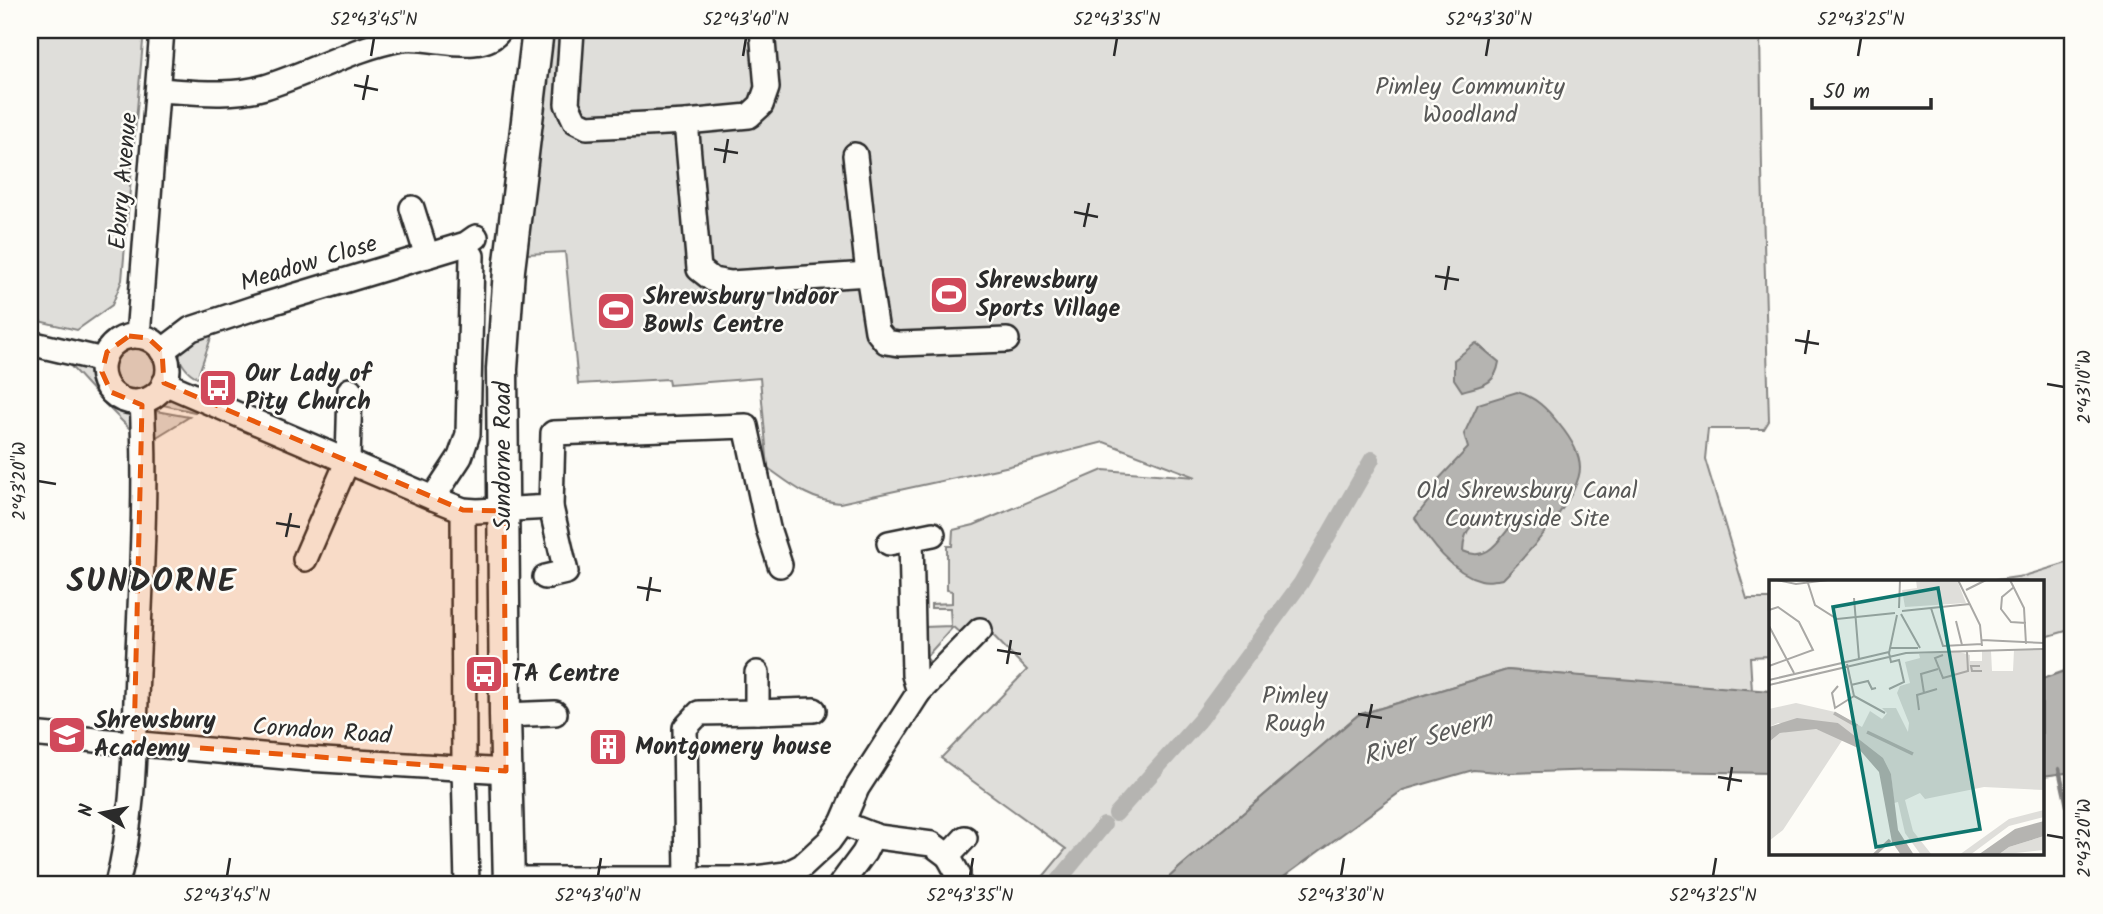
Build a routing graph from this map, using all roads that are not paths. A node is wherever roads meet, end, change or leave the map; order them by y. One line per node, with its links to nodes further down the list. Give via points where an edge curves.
1 (162, 30): 6 (street, Ebury Avenue)
2 (538, 30): 25 (main road, Sundorne Road, via 505,324)
3 (572, 30): 7 (street, via 567,104 575,121 587,127)
4 (762, 30): 7 (street, via 767,88 761,106 749,116)
5 (498, 33): 6 (street, via 483,42 465,44 403,39 237,93)
6 (158, 90): 13 (street, Ebury Avenue)
7 (686, 122): 12 (street, via 699,269 713,280 731,283)
8 (855, 155): 12 (street)
9 (412, 208): 11 (street)
10 (474, 246): 11 (street, Meadow Close, via 466,244); 22 (street, Sundorne Road, via 468,434 460,457)
11 (427, 256): 16 (street, Meadow Close, via 191,329)
12 (868, 274): 14 (street, via 877,331 886,342)
13 (138, 336): 16 (street, via 148,338); 17 (street, via 113,345)
14 (1007, 341)
15 (30, 342): 17 (street)
16 (162, 351): 18 (street, via 167,361)
17 (103, 360): 20 (street, via 102,372 111,392)
18 (164, 383): 20 (street); 21 (street)
19 (350, 390): 21 (street)
20 (142, 401): 38 (street, via 143,533)
21 (348, 460): 22 (street); 27 (street)
22 (433, 498): 24 (street)
23 (551, 507): 25 (street); 28 (street, via 553,433 746,426); 29 (street, via 566,572)
24 (463, 510): 25 (street); 39 (street, Sundorne Road)
25 (504, 511): 36 (main road, Sundorne Road)
26 (911, 539): 32 (street, via 914,675)
27 (305, 559)
28 (780, 565)
29 (545, 576)
30 (980, 630): 32 (street)
31 (757, 673): 34 (street)
32 (919, 692): 41 (street, via 857,788)
33 (814, 710): 34 (street)
34 (757, 712): 44 (street, via 699,713 685,728)
35 (555, 713): 36 (street)
36 (505, 715): 40 (main road, Sundorne Road)
37 (30, 734): 38 (street, Corndon Road)
38 (134, 743): 39 (street, Corndon Road); 49 (street, via 130,822)
39 (464, 768): 40 (street, Corndon Road); 50 (street, Sundorne Road)
40 (506, 771): 46 (main road, Sundorne Road)
41 (842, 823): 42 (street); 45 (street)
42 (873, 835): 43 (street, via 932,844 953,865); 48 (street)
43 (965, 838)
44 (687, 879): 45 (street); 47 (street)
45 (790, 879)
46 (509, 882): 47 (street)
47 (563, 882)
48 (848, 882)
49 (117, 884)
50 (467, 884)

